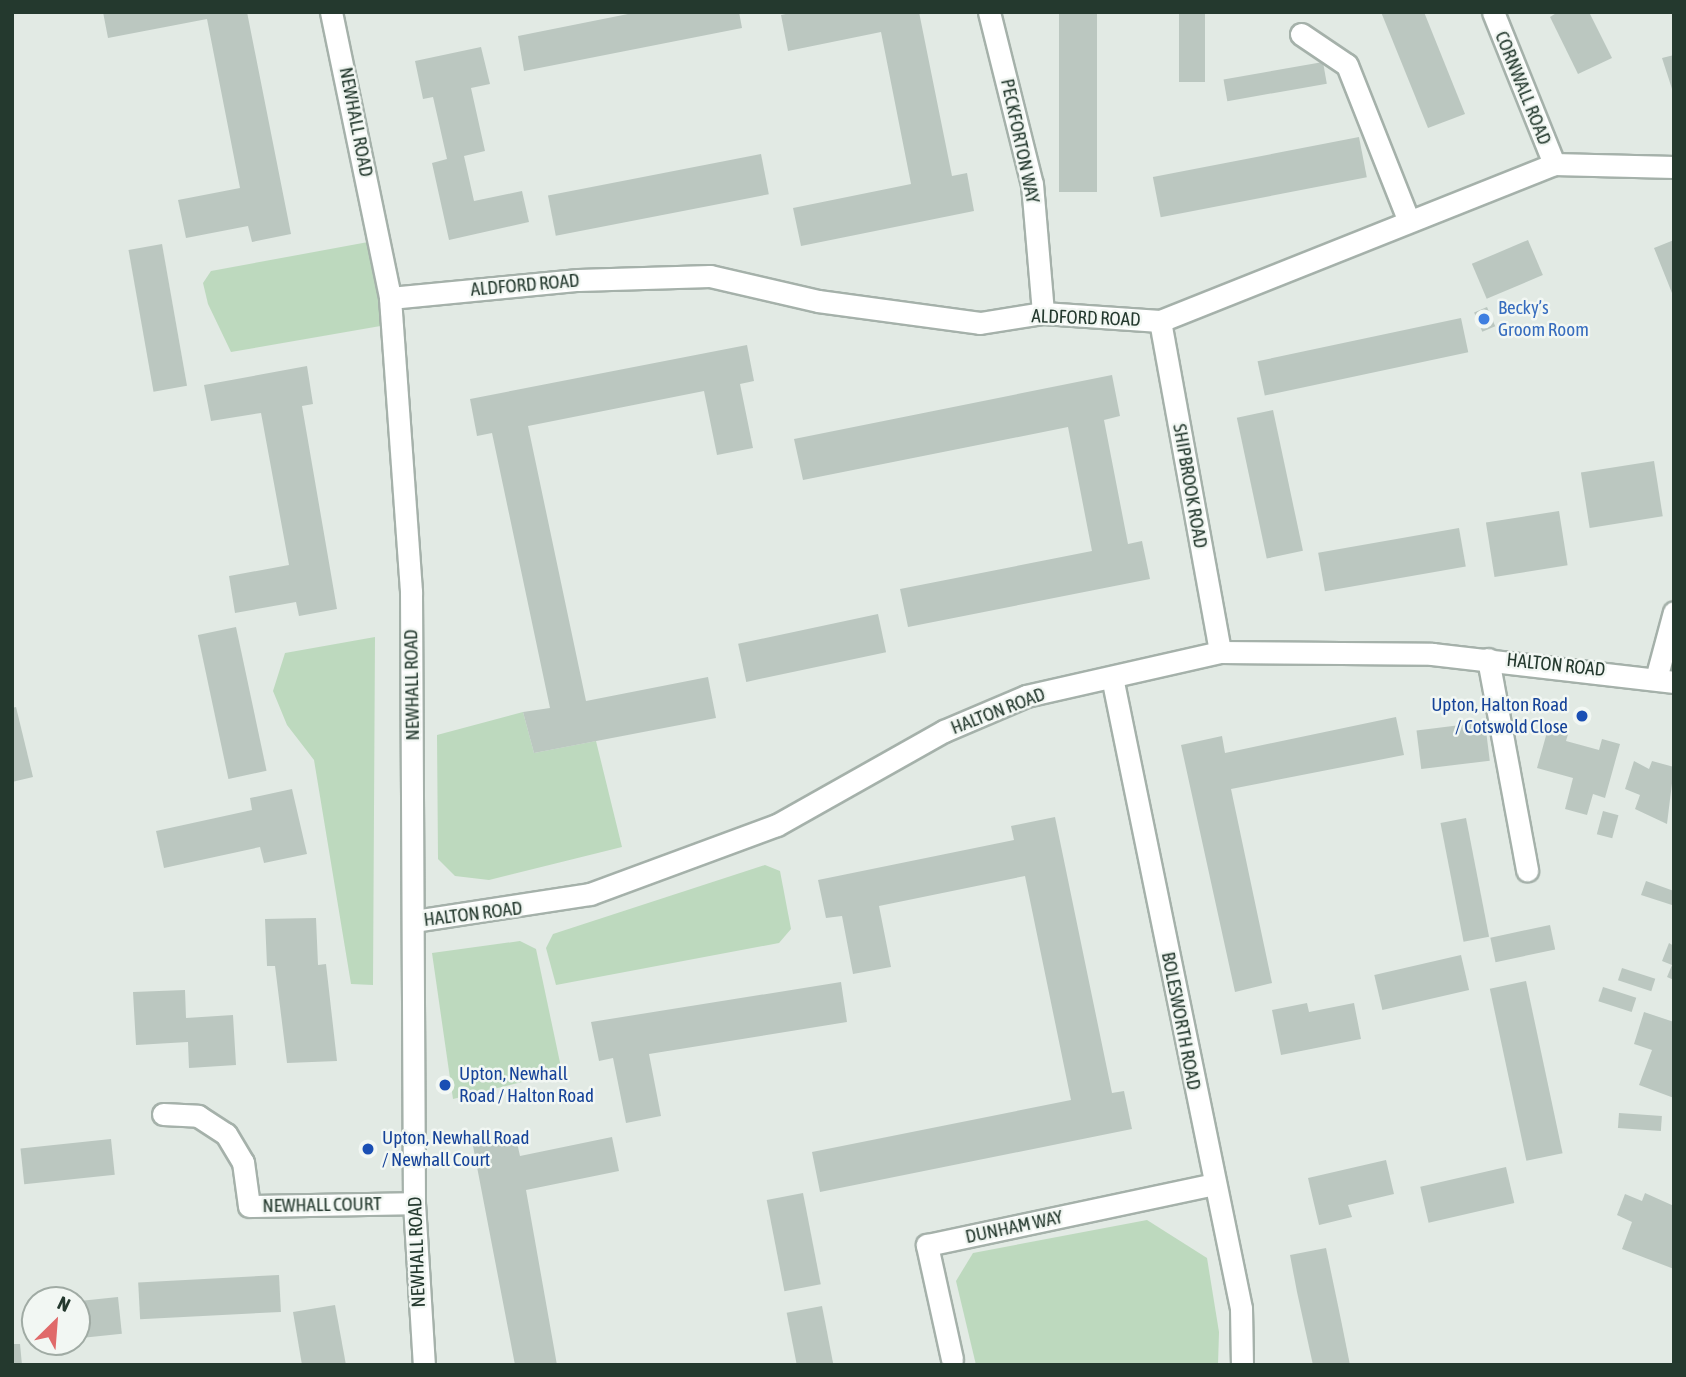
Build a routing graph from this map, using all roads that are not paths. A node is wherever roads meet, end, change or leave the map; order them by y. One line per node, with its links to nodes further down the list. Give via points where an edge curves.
1 (331, 12): 8 (street, NEWHALL ROAD)
2 (989, 12): 9 (street, PECKFORTON WAY, via 1032,184)
3 (1493, 12): 5 (street, CORNWALL ROAD)
4 (1301, 34): 7 (street, via 1347,65)
5 (1554, 164): 6 (street, ALDFORD ROAD); 7 (street, ALDFORD ROAD)
6 (1674, 167)
7 (1408, 219): 10 (street, ALDFORD ROAD)
8 (390, 298): 9 (street, ALDFORD ROAD, via 578,280 710,276 818,301 979,323); 17 (street, NEWHALL ROAD, via 411,590)
9 (1043, 313): 10 (street, ALDFORD ROAD)
10 (1160, 321): 12 (street, SHIPBROOK ROAD)
11 (1674, 612): 15 (street, HALTON ROAD)
12 (1220, 652): 13 (street, HALTON ROAD); 14 (street, HALTON ROAD)
13 (1488, 659): 15 (street, HALTON ROAD); 16 (street)
14 (1112, 677): 17 (street, HALTON ROAD, via 1026,696 944,731 777,825 590,894); 19 (street, BOLESWORTH ROAD)
15 (1665, 679)
16 (1527, 870)
17 (414, 921): 20 (street, NEWHALL ROAD)
18 (163, 1114): 20 (street, NEWHALL COURT, via 198,1116 226,1134 243,1161 249,1206)
19 (1214, 1184): 21 (street, DUNHAM WAY, via 927,1245); 23 (street, BOLESWORTH ROAD, via 1241,1308)
20 (414, 1203): 22 (street, NEWHALL ROAD)
21 (952, 1359)
22 (424, 1365)
23 (1242, 1365)

